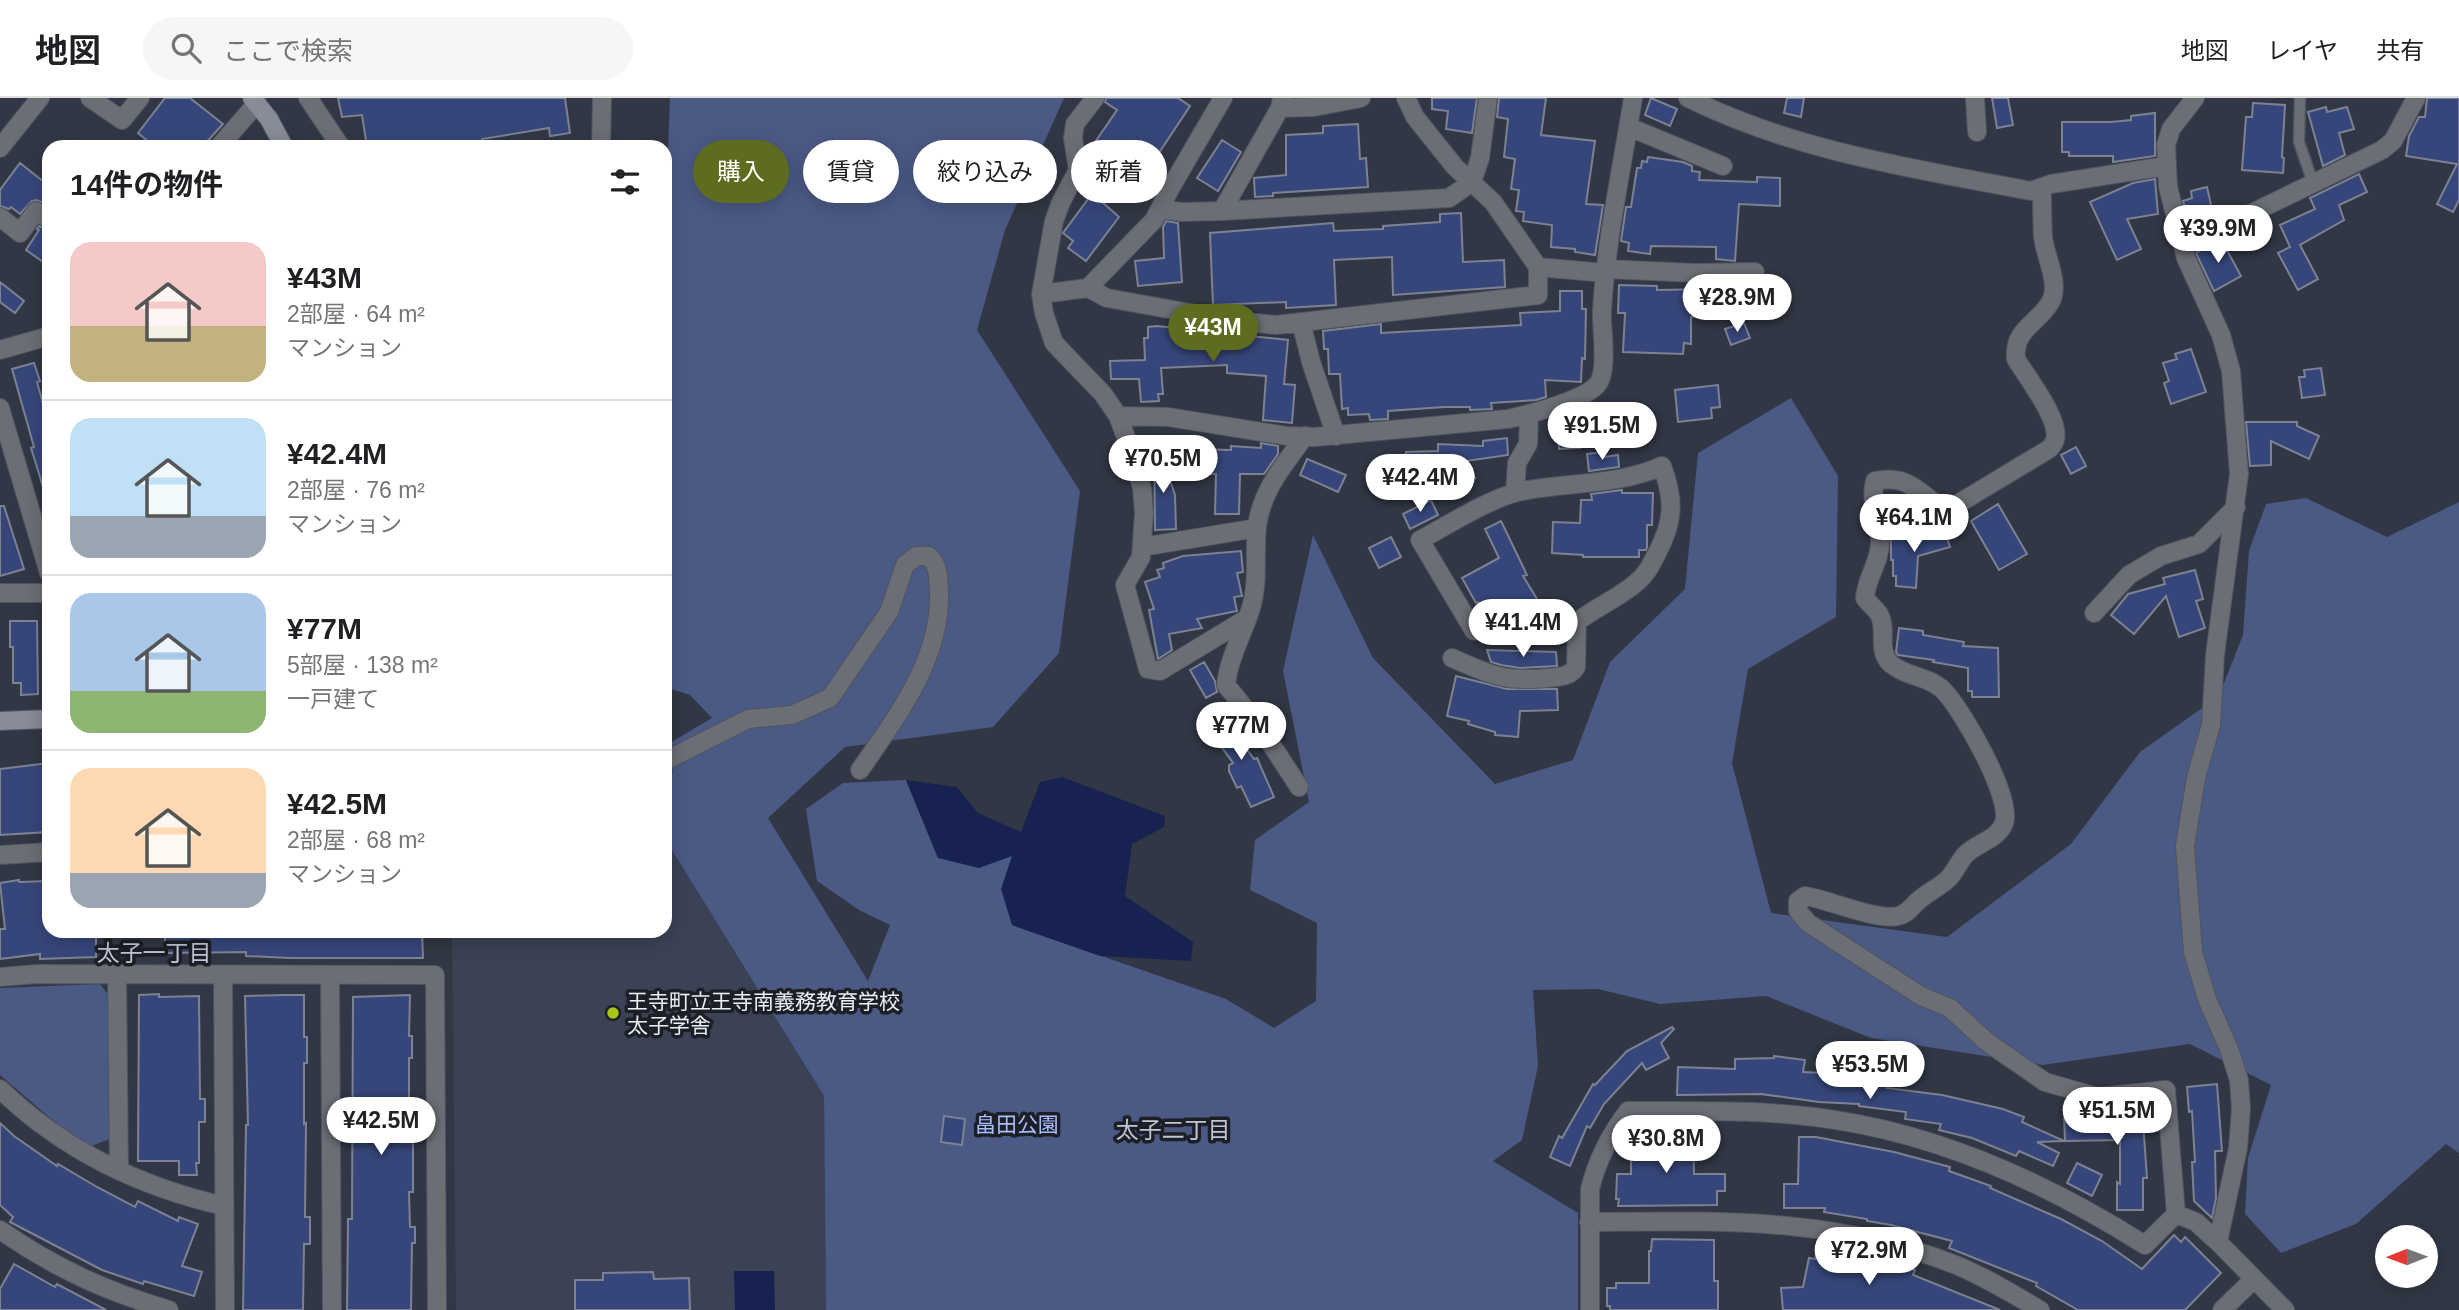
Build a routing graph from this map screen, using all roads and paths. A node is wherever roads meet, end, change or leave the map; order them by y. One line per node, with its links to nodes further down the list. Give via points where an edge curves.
1 (40, 98): 25 (street)
2 (90, 98): 3 (street, via 122,120)
3 (140, 98)
4 (308, 98): 23 (street)
5 (602, 98): 24 (street)
6 (1094, 98): 40 (street, via 1075,124 1078,170 1054,221)
7 (1223, 98): 31 (street)
8 (1361, 98): 18 (street, via 1314,107)
9 (1406, 98): 28 (street, via 1415,117)
10 (1488, 98): 28 (street)
11 (1633, 98): 19 (street)
12 (1975, 98): 20 (street)
13 (2195, 98): 27 (street, via 2171,129)
14 (2300, 98): 29 (lane, via 2299,142)
15 (2416, 98): 29 (street, via 2393,141)
16 (255, 100): 21 (street); 22 (street)
17 (1699, 101): 30 (street, via 1810,145 2031,191)
18 (1281, 103): 32 (street)
19 (1629, 127): 26 (street); 37 (street)
20 (1977, 132)
21 (224, 140)
22 (280, 140)
23 (337, 140)
24 (601, 140)
25 (2, 143)
26 (1723, 166)
27 (2166, 166): 30 (street); 35 (street)
28 (1472, 183): 32 (street, via 1449,198); 36 (street, via 1493,202)
29 (2313, 183): 35 (street, via 2225,226)
30 (2042, 187): 74 (street, via 2043,236 2054,292 2051,302 2023,332 2015,359 2052,417 2055,441 1951,508 1943,508 1898,480 1874,481 1871,492 1881,543 1865,598 1879,613 1884,653 1891,664 1932,682 1954,704 1977,738 2005,821 1998,834 1975,846 1948,878 1897,917 1805,897 1798,901 1798,911 1808,923 1910,989 1950,1008 1987,1042 2045,1082 2098,1097 2166,1090)
31 (1160, 209): 32 (street); 39 (street)
32 (1222, 211)
33 (42, 215): 34 (street, via 36,211 20,233)
34 (0, 217)
35 (2180, 240): 50 (street, via 2221,335 2231,371 2239,474)
36 (1538, 267): 37 (street); 41 (street, via 1538,295)
37 (1605, 271): 38 (street); 45 (street, via 1603,372 1598,384)
38 (1755, 272)
39 (1087, 288): 40 (street); 41 (street, via 1107,298 1236,321)
40 (1041, 294): 46 (street, via 1054,343)
41 (1301, 322): 48 (street)
42 (42, 338): 43 (street)
43 (0, 350)
44 (0, 408): 53 (street)
45 (1530, 415): 48 (street); 49 (street, via 1528,444 1517,463)
46 (1118, 416): 47 (street, via 1168,417); 52 (street, via 1142,488)
47 (1305, 436): 48 (street); 51 (street, via 1268,489)
48 (1336, 436)
49 (1515, 492): 58 (street, via 1420,540); 59 (street, via 1620,480 1662,466 1670,487 1672,516 1667,536 1638,582 1577,622 1573,672 1518,680 1488,674)
50 (2236, 507): 56 (street, via 2199,544 2161,556 2129,575); 77 (street, via 2215,655 2211,725 2196,778 2185,846 2193,952 2239,1080 2238,1147)
51 (1257, 528): 52 (street); 57 (street, via 1256,579)
52 (1142, 547): 57 (street, via 1125,585 1148,669 1160,671)
53 (42, 549)
54 (0, 593): 55 (street)
55 (42, 593)
56 (2094, 613)
57 (1246, 619): 64 (street, via 1228,666 1226,685 1261,727)
58 (1474, 631)
59 (1452, 658)
60 (42, 719): 61 (street)
61 (0, 721)
62 (672, 757): 63 (street, via 748,719 792,715 830,698 889,612 905,565 916,556 929,556 937,565 939,606 926,666)
63 (860, 770)
64 (1299, 787)
65 (42, 852): 66 (street)
66 (0, 855)
67 (117, 974): 68 (street); 70 (street); 72 (street)
68 (223, 975): 69 (street); 73 (street)
69 (330, 975): 81 (street); 82 (street, via 435,975)
70 (0, 977)
71 (0, 1089): 72 (street, via 59,1137)
72 (119, 1170): 73 (street, via 163,1189)
73 (225, 1206): 80 (street)
74 (2176, 1214): 75 (street, via 2145,1245 2042,1186 1991,1163 1877,1128 1790,1114 1628,1111 1594,1172); 77 (street, via 2196,1222)
75 (1589, 1222): 83 (street); 84 (street, via 1741,1222 1846,1233 1956,1265)
76 (0, 1230): 79 (street, via 90,1283)
77 (2218, 1242): 78 (street)
78 (2255, 1279): 85 (street); 86 (street)
79 (169, 1310)
80 (225, 1310)
81 (332, 1310)
82 (437, 1310)
83 (1590, 1310)
84 (2040, 1310)
85 (2222, 1310)
86 (2285, 1310)

